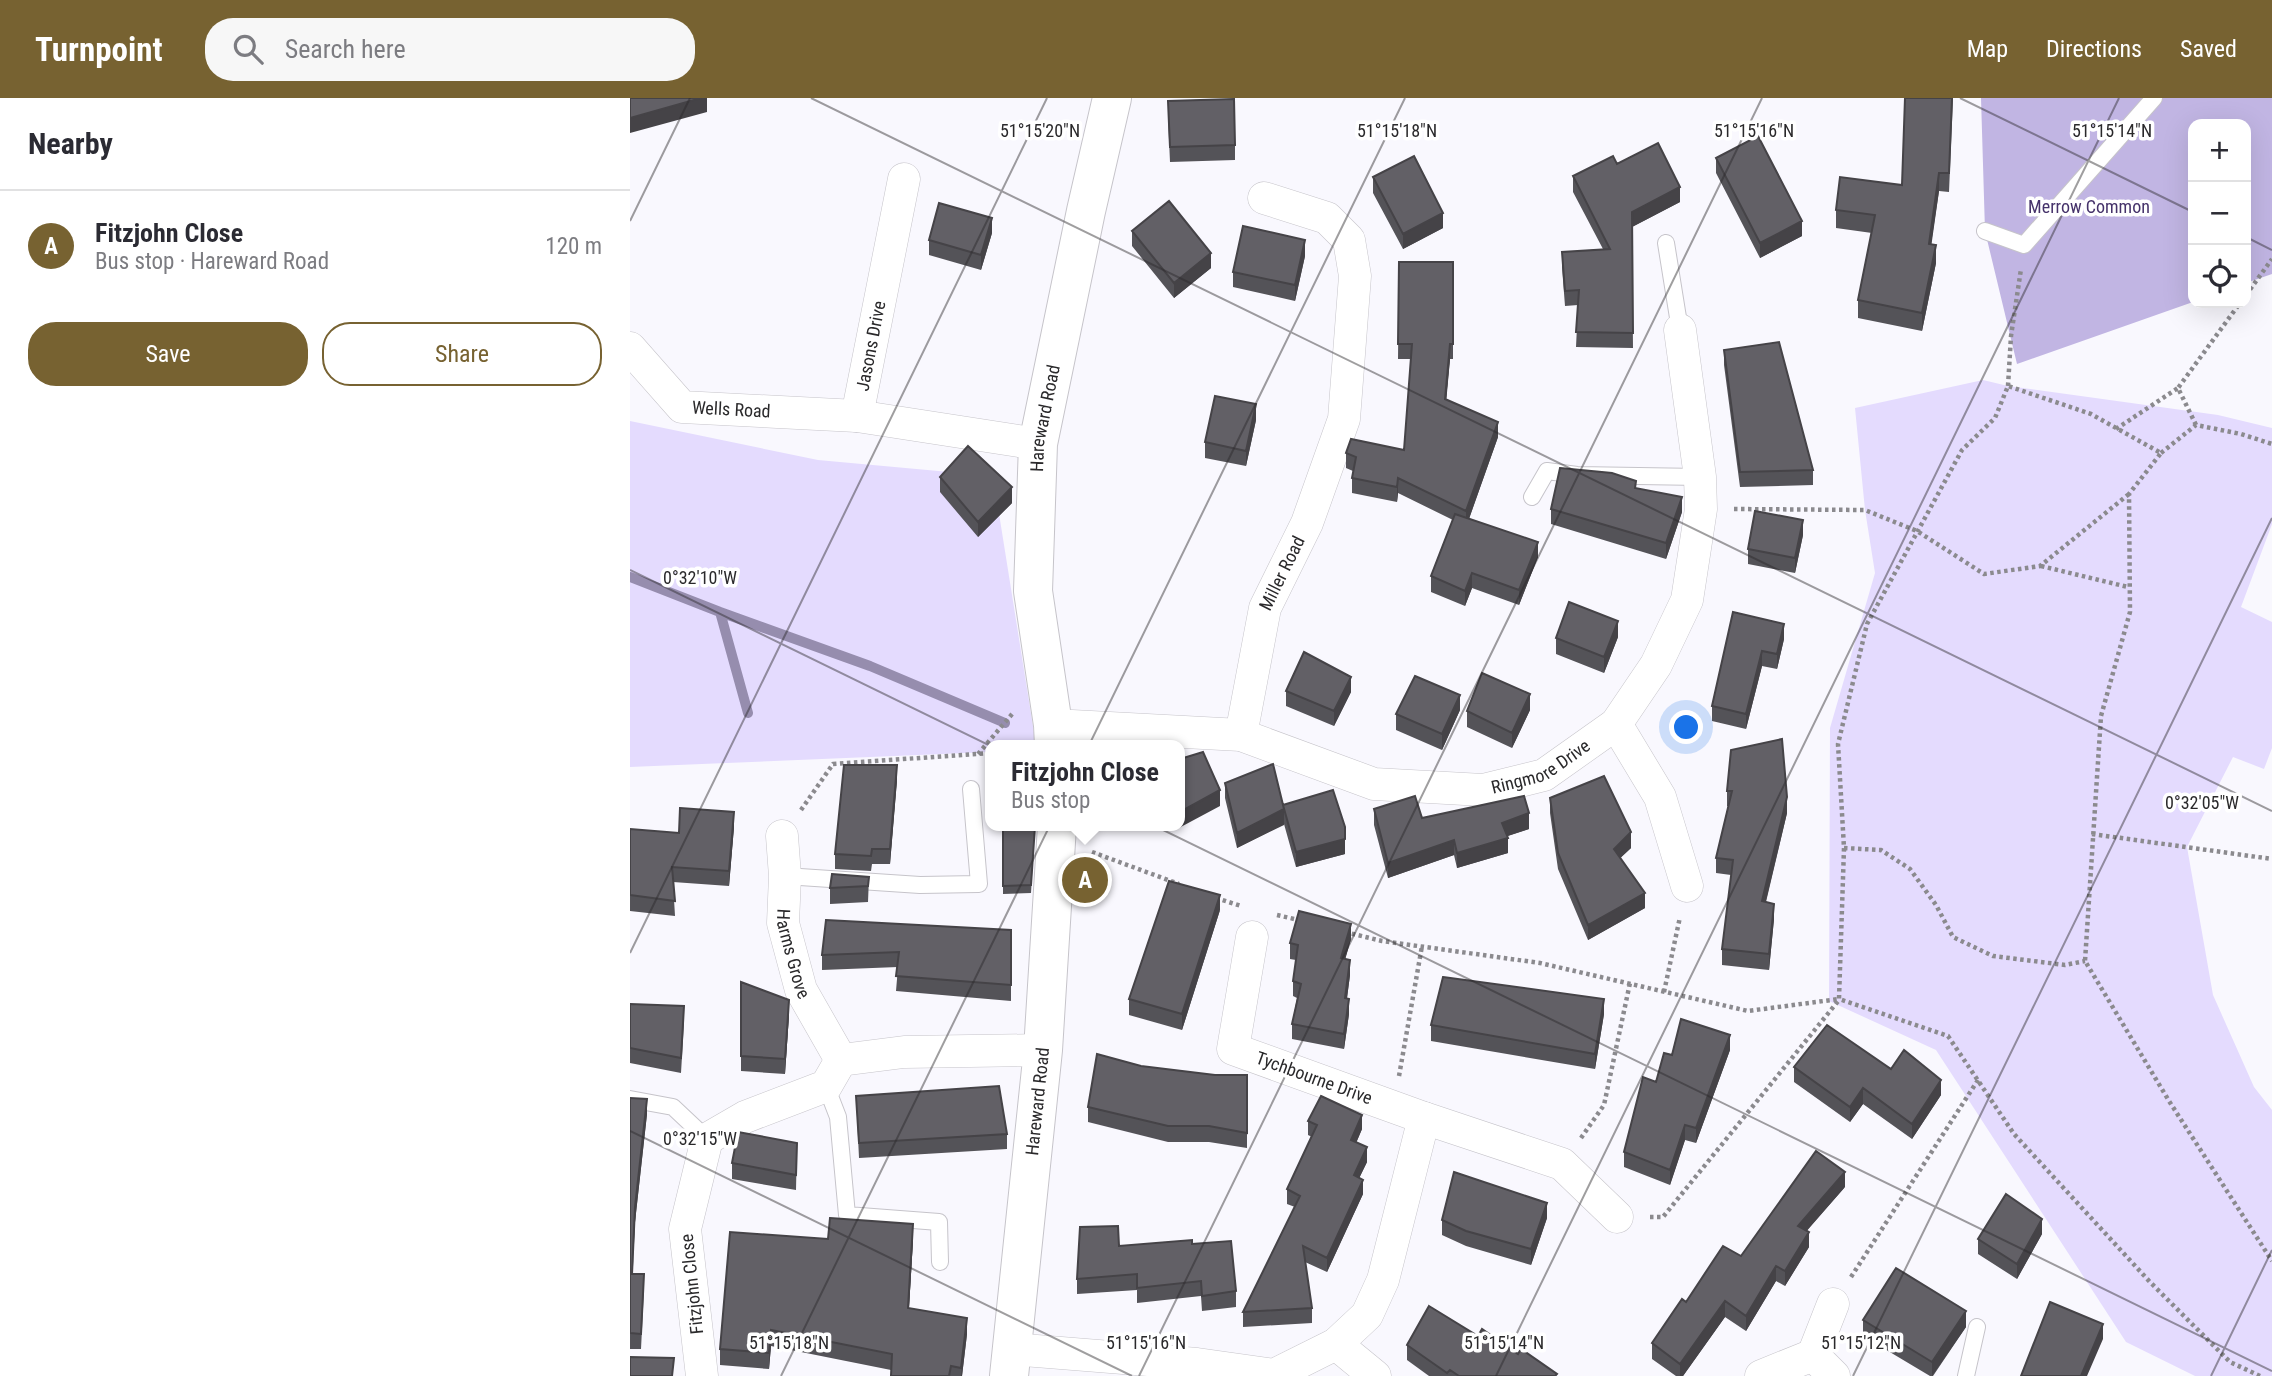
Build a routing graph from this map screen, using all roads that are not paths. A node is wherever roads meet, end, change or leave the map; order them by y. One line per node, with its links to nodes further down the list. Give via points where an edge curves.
1 (1112, 98): 10 (street, Hareward Road)
2 (2154, 98): 5 (lane, via 2024,245)
3 (904, 179): 9 (street, Jasons Drive)
4 (1264, 198): 15 (street, Miller Road, via 1327,218 1349,240 1355,276 1344,419 1307,523 1265,608)
5 (1985, 231)
6 (1666, 243): 7 (lane)
7 (1680, 330): 11 (street, Ringmore Drive)
8 (630, 348): 9 (street, Wells Road, via 682,407)
9 (857, 416): 10 (street, Jasons Drive)
10 (1038, 444): 14 (street, Hareward Road, via 1033,591)
11 (1700, 477): 12 (lane, via 1547,471); 13 (street, Ringmore Drive, via 1701,509 1687,600 1656,665)
12 (1532, 497)
13 (1616, 723): 15 (street, Ringmore Drive, via 1544,775 1483,790 1374,784); 20 (street, via 1660,797)
14 (1054, 735): 15 (street, Ringmore Drive)
15 (1241, 735)
16 (971, 789): 19 (lane, via 979,884)
17 (1057, 832): 22 (street, Hareward Road)
18 (782, 836): 19 (street, Harms Grove)
19 (785, 876): 23 (street, Harms Grove, via 783,923 801,990)
20 (1687, 886)
21 (1260, 925): 25 (street, Tychbourne Drive, via 1233,1049)
22 (1043, 1050): 23 (street, via 904,1052); 32 (street, Hareward Road)
23 (834, 1073): 26 (street); 28 (lane, via 847,1215 939,1222)
24 (630, 1099): 26 (lane, via 673,1107)
25 (1424, 1118): 27 (street, Tychbourne Drive, via 1562,1164); 31 (street, via 1383,1280 1367,1315)
26 (707, 1139): 35 (street, Fitzjohn Close, via 685,1229)
27 (1617, 1217)
28 (940, 1262)
29 (1833, 1304): 33 (street)
30 (1977, 1327): 38 (lane)
31 (1336, 1344): 34 (street); 36 (street)
32 (1010, 1363): 34 (street, via 1197,1364)
33 (1824, 1366): 37 (street)
34 (1274, 1375)
35 (702, 1376)
36 (1375, 1376)
37 (1761, 1376)
38 (1966, 1376)

